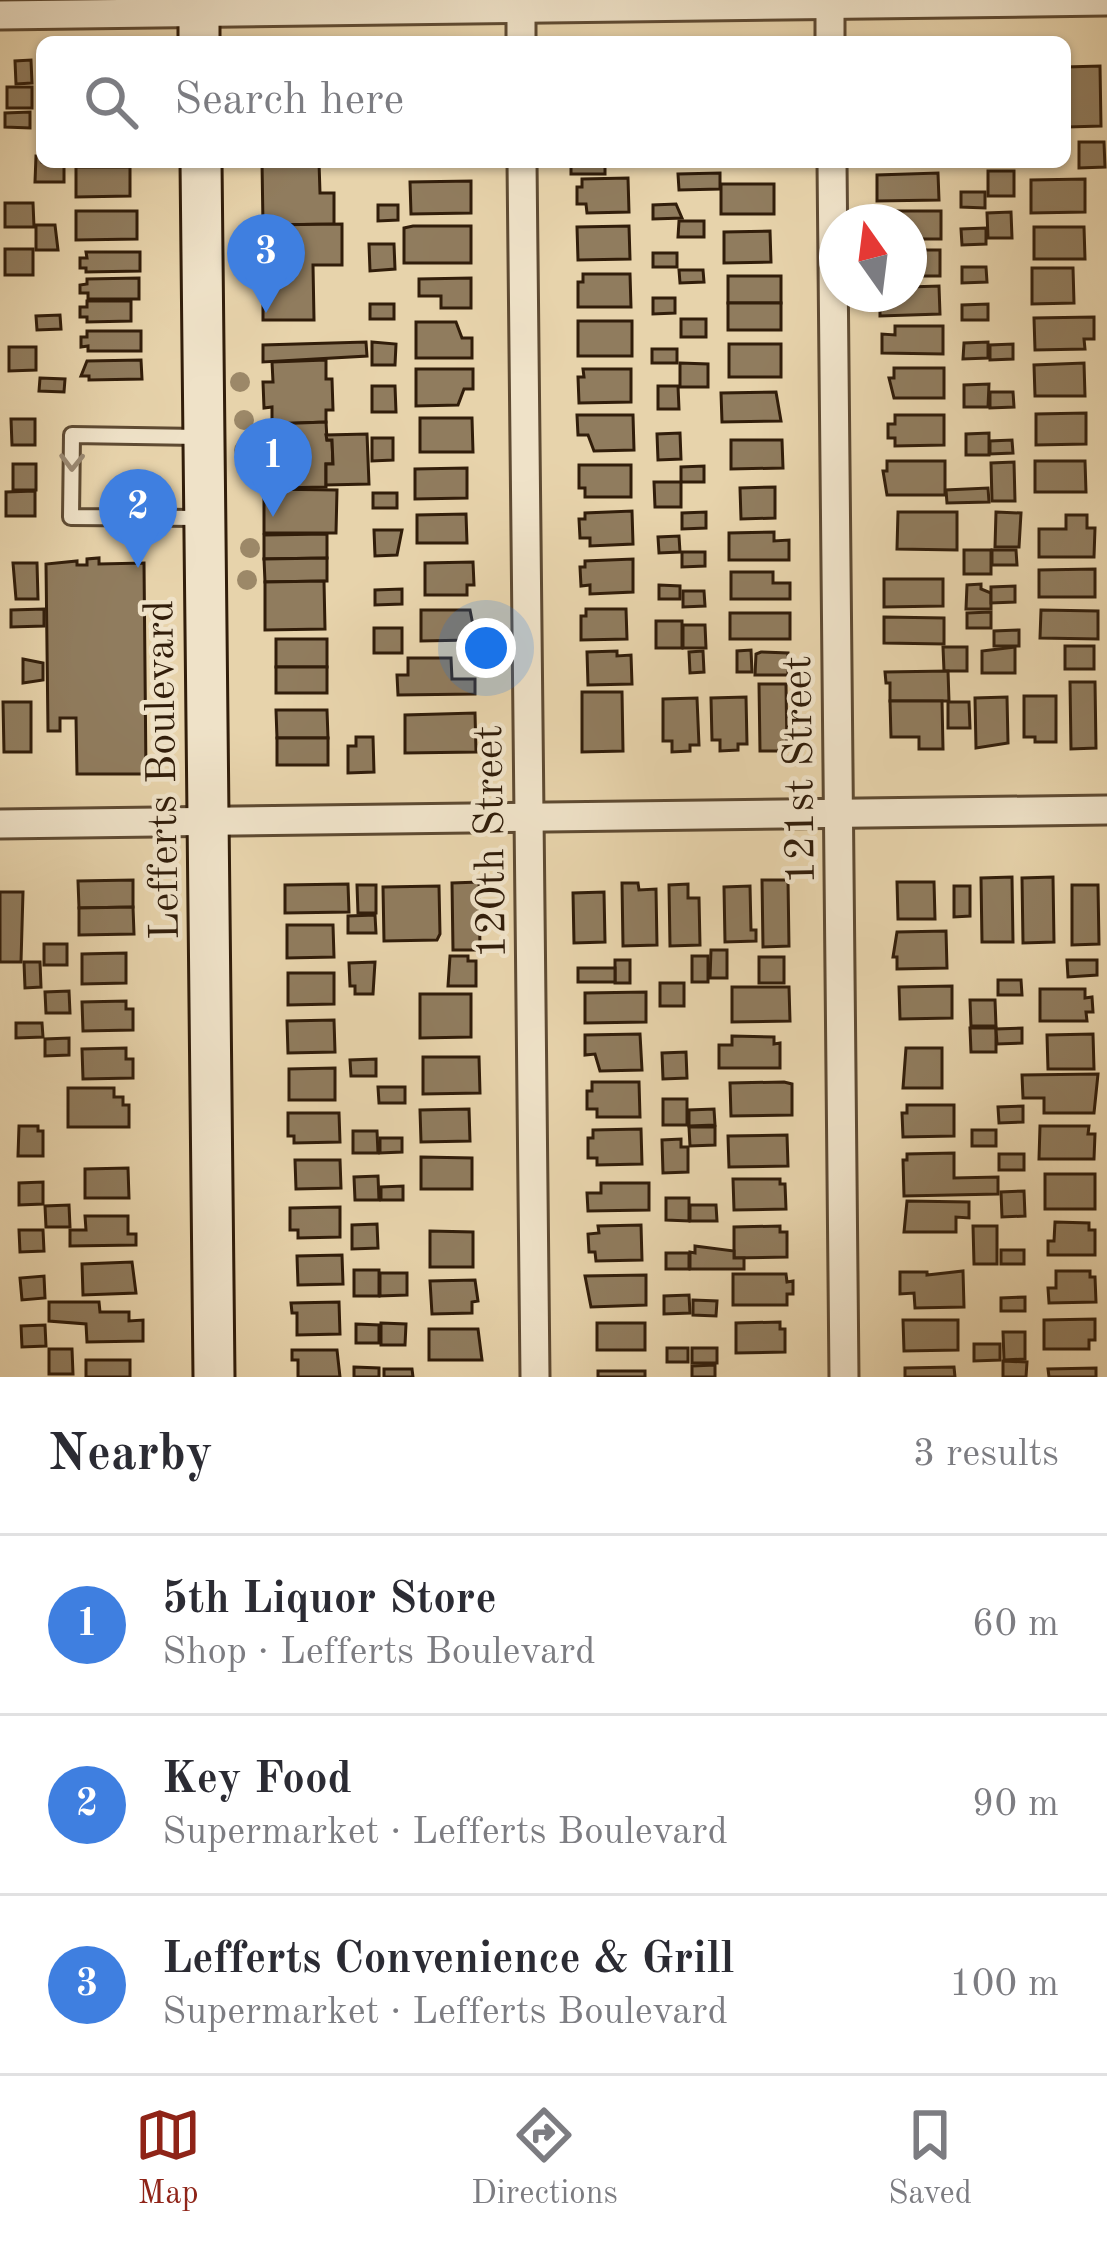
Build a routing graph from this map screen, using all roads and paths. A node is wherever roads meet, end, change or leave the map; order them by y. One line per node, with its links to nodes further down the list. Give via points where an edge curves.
1 (1107, 1): 2 (street)
2 (830, 2): 3 (street); 9 (street)
3 (721, 3): 4 (street)
4 (521, 4): 5 (street); 8 (street)
5 (306, 6): 7 (street)
6 (0, 15): 7 (street)
7 (199, 18)
8 (521, 36)
9 (830, 36)
10 (201, 168): 13 (main road, Lefferts Boulevard)
11 (522, 168): 17 (street, 120th Street)
12 (832, 168): 16 (street, 121st Street)
13 (204, 437): 14 (main road, Lefferts Boulevard); 14 (lane, one-way to 14, via 72,435 71,517)
14 (205, 518): 18 (main road, Lefferts Boulevard)
15 (1107, 810): 16 (street)
16 (839, 813): 17 (street); 22 (street, 121st Street)
17 (529, 817): 18 (street); 21 (street, 120th Street)
18 (208, 821): 19 (street); 20 (main road, Lefferts Boulevard)
19 (0, 824)
20 (214, 1377)
21 (535, 1377)
22 (844, 1377)

